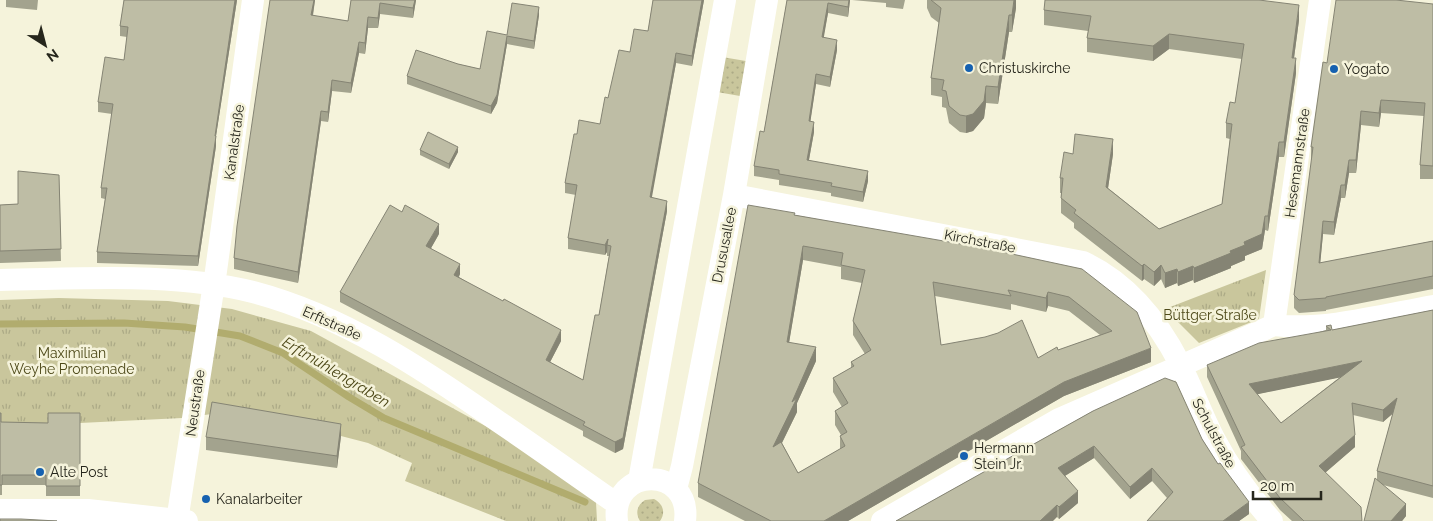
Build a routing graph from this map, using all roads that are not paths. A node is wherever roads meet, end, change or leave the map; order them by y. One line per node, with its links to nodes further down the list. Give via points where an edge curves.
1 (253, 0): 7 (street, Kanalstraße)
2 (725, 0): 11 (street)
3 (767, 0): 5 (street, Drususallee)
4 (1320, 0): 9 (street, Hesemannstraße)
5 (734, 195): 10 (street, Kirchstraße, via 1083,262 1114,280 1146,309); 12 (street, Drususallee)
6 (0, 280): 7 (street, Erftstraße, via 93,278)
7 (214, 285): 14 (street, Erftstraße, via 281,301 353,331 396,354 446,384); 15 (street, Neustraße)
8 (1433, 306): 9 (street, via 1296,328)
9 (1274, 325): 10 (street)
10 (1181, 365): 17 (street, via 1059,419); 18 (street, Schulstraße, via 1215,441)
11 (638, 481): 12 (street, via 658,480); 14 (street, via 622,494)
12 (676, 489): 16 (street, via 686,509)
13 (0, 510): 15 (street, via 88,510)
14 (617, 513)
15 (181, 520)
16 (685, 521)
17 (882, 521)
18 (1272, 521)

